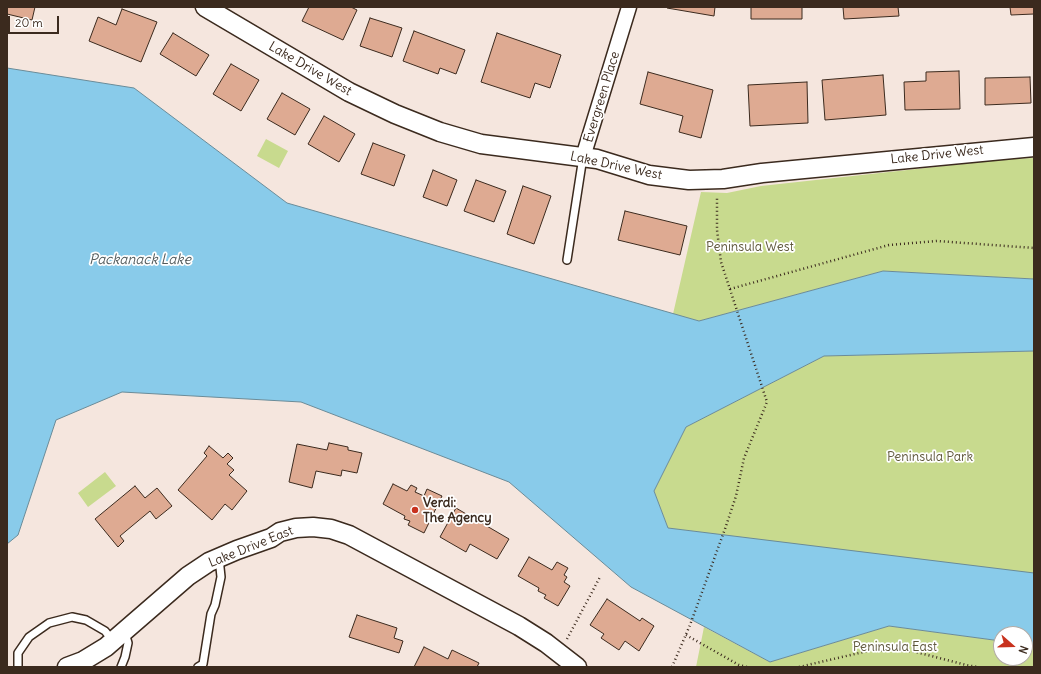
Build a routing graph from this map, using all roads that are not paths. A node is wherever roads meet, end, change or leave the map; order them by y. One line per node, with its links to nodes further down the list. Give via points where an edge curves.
1 (205, 7): 4 (street, Lake Drive West, via 349,92 440,132 481,144)
2 (629, 7): 4 (street, Evergreen Place)
3 (1034, 147): 4 (street, Lake Drive West, via 689,180 649,175)
4 (583, 157): 5 (lane, Evergreen Place)
5 (567, 260)
6 (219, 558): 7 (street, Lake Drive East, via 188,576); 11 (lane, via 221,577 211,614 204,664); 12 (street, Lake Drive East, via 280,532 296,528 331,529 349,535 518,626 546,643)
7 (119, 636): 8 (lane, via 86,620 72,617 49,623 29,637 18,653); 9 (street, Lake Drive East, via 106,648); 10 (lane, via 128,643)
8 (18, 667)
9 (67, 667)
10 (121, 667)
11 (198, 667)
12 (577, 667)

